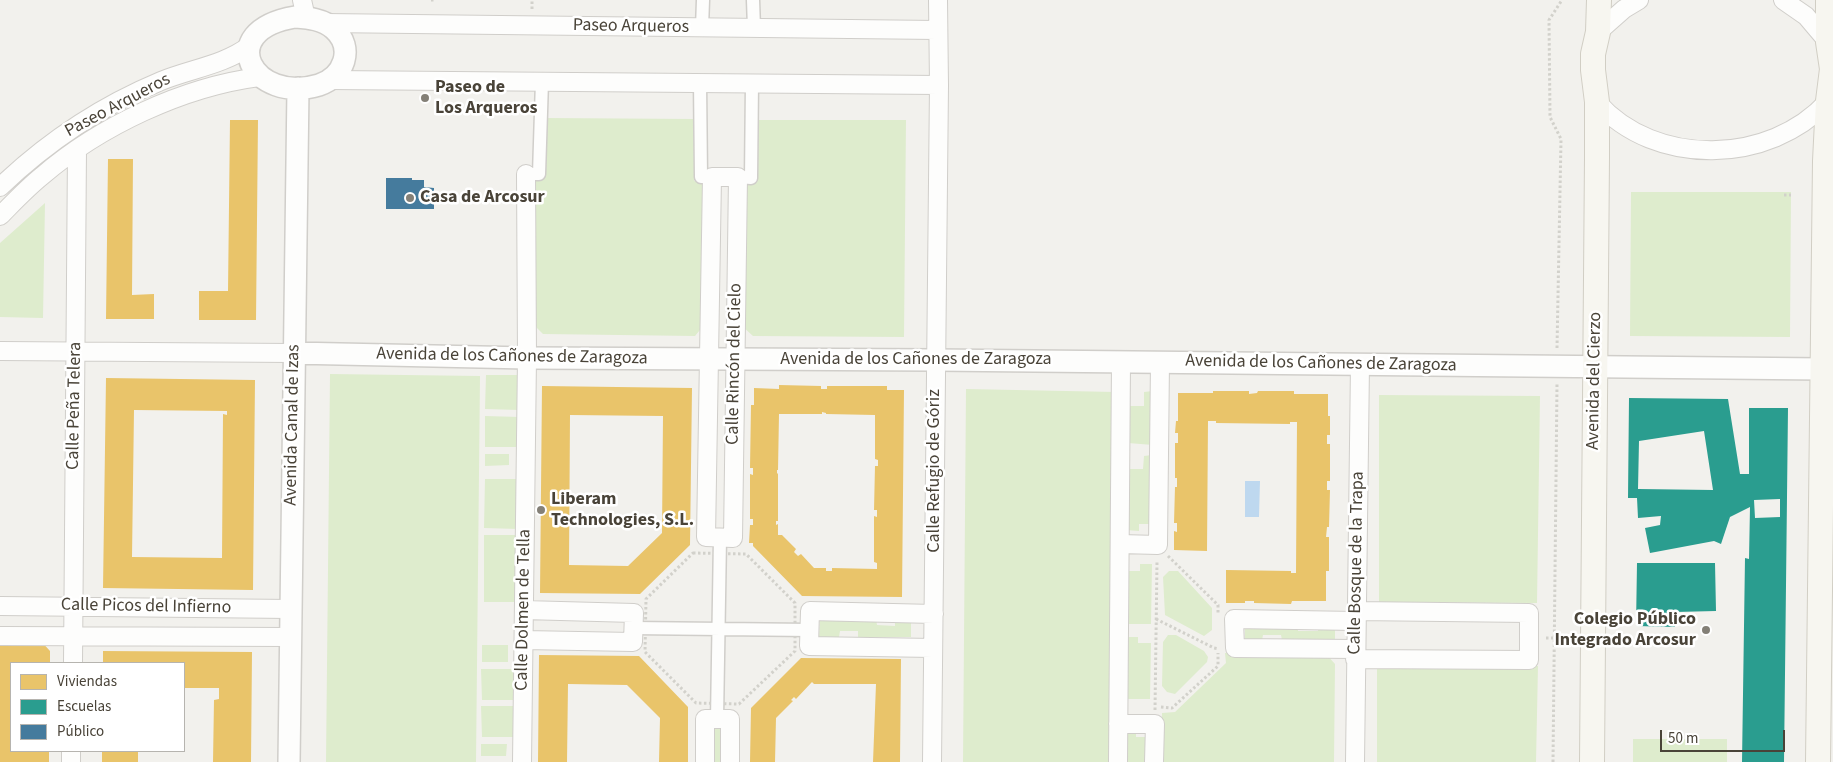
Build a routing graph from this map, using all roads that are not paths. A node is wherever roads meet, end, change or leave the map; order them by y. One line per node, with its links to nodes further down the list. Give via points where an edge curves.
1 (703, 0): 9 (street)
2 (753, 0): 10 (street)
3 (938, 0): 11 (street, Calle Refugio de Góriz)
4 (1599, 0): 12 (main road, Avenida del Cierzo)
5 (1640, 0): 12 (street, via 1624,9)
6 (1782, 0): 13 (street, via 1806,16)
7 (1828, 0): 13 (main road)
8 (311, 14): 9 (street, Paseo Arqueros); 14 (street, via 268,24 259,30); 16 (street, via 334,28 346,55 341,70)
9 (702, 28): 10 (street, Paseo Arqueros)
10 (754, 28): 11 (street, Paseo Arqueros)
11 (937, 30): 20 (street, Calle Refugio de Góriz)
12 (1598, 32): 23 (main road, Avenida del Cierzo, via 1593,54)
13 (1828, 42): 22 (main road, via 1832,69)
14 (249, 46): 15 (street, via 250,62); 28 (street, Paseo Arqueros, via 230,58 159,82 84,121 46,146)
15 (259, 77): 21 (street, via 276,85); 24 (street, Paseo Arqueros, via 224,82 164,102 108,130)
16 (330, 80): 17 (street); 21 (street)
17 (542, 81): 18 (street); 25 (street, Calle Dolmen de Tella, via 539,174)
18 (700, 82): 19 (street); 26 (street, via 701,177)
19 (752, 83): 20 (street); 27 (street, via 751,178)
20 (939, 84): 36 (street, Calle Refugio de Góriz)
21 (298, 88): 32 (street, Avenida Canal de Izas)
22 (1828, 101): 23 (street, via 1781,136 1720,150 1695,149 1656,140 1625,126); 41 (main road)
23 (1597, 102): 40 (main road, Avenida del Cierzo)
24 (77, 150): 29 (street, Paseo Arqueros, via 42,175); 31 (street, Calle Peña Telera)
25 (526, 174): 33 (street, Calle Dolmen de Tella)
26 (712, 177): 27 (street); 34 (street, Calle Rincón del Cielo)
27 (738, 177): 35 (street, Calle Rincón del Cielo)
28 (0, 187)
29 (0, 216)
30 (0, 351): 31 (street, Avenida de los Cañones de Zaragoza)
31 (75, 352): 32 (street, Avenida de los Cañones de Zaragoza); 45 (street, Calle Peña Telera)
32 (293, 353): 33 (street, Avenida de los Cañones de Zaragoza); 46 (street, Avenida Canal de Izas)
33 (527, 358): 34 (street, Avenida de los Cañones de Zaragoza); 47 (street, Calle Dolmen de Tella)
34 (709, 360): 35 (street, Avenida de los Cañones de Zaragoza); 42 (street, Calle Rincón del Cielo, via 706,538)
35 (736, 360): 36 (street, Avenida de los Cañones de Zaragoza); 42 (street, Calle Rincón del Cielo, via 733,538)
36 (936, 360): 37 (street, Avenida de los Cañones de Zaragoza); 48 (street, Calle Refugio de Góriz)
37 (1121, 362): 38 (street, Avenida de los Cañones de Zaragoza); 43 (street)
38 (1160, 362): 39 (street, Avenida de los Cañones de Zaragoza); 43 (street, via 1158,545)
39 (1360, 364): 40 (street, Avenida de los Cañones de Zaragoza); 49 (street, Calle Bosque de la Trapa)
40 (1595, 366): 41 (street, Avenida de los Cañones de Zaragoza); 70 (main road, Avenida del Cierzo)
41 (1828, 369): 71 (main road)
42 (720, 538): 51 (street)
43 (1120, 544): 61 (street)
44 (0, 606): 45 (street, Calle Picos del Infierno)
45 (73, 606): 46 (street, Calle Picos del Infierno); 54 (street, Calle Peña Telera)
46 (291, 609): 55 (street, Avenida Canal de Izas)
47 (524, 610): 50 (street, via 634,613); 56 (street, Calle Dolmen de Tella)
48 (934, 614): 52 (street, via 810,611); 57 (street, Calle Refugio de Góriz)
49 (1356, 616): 58 (street, Calle Bosque de la Trapa); 58 (street, via 1234,619 1226,648); 58 (street, via 1529,613 1529,660)
50 (634, 628): 51 (street); 56 (street, via 633,642)
51 (719, 629): 52 (street); 60 (street)
52 (810, 630): 57 (street, via 809,646)
53 (0, 636): 54 (street, Calle Picos del Infierno)
54 (73, 636): 55 (street, Calle Picos del Infierno); 59 (street, Calle Peña Telera)
55 (291, 637): 62 (street, Avenida Canal de Izas)
56 (524, 640): 63 (street, Calle Dolmen de Tella)
57 (933, 648): 66 (street, Calle Refugio de Góriz)
58 (1355, 654): 69 (street, Calle Bosque de la Trapa)
59 (72, 662)
60 (717, 719): 64 (street, via 705,718); 65 (street, via 730,719)
61 (1118, 724): 67 (street); 68 (street, via 1155,716)
62 (289, 762)
63 (522, 762)
64 (705, 762)
65 (730, 762)
66 (932, 762)
67 (1118, 762)
68 (1154, 762)
69 (1355, 762)
70 (1592, 762)
71 (1818, 762)

